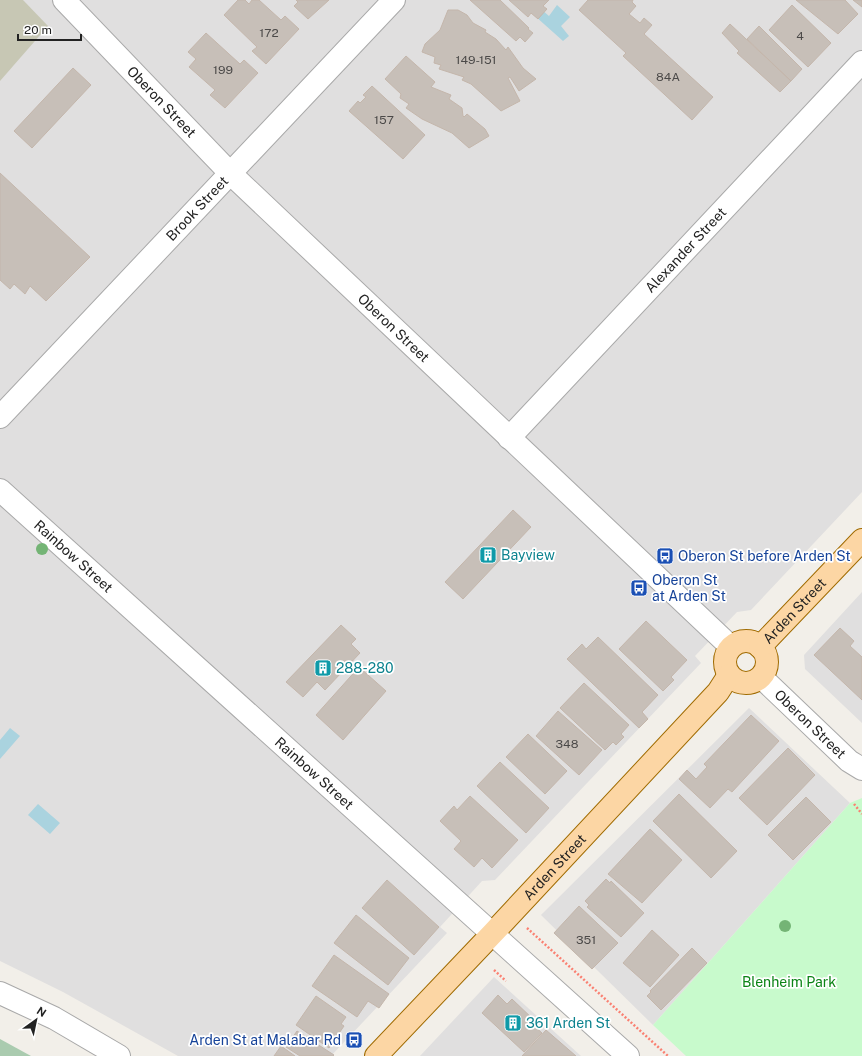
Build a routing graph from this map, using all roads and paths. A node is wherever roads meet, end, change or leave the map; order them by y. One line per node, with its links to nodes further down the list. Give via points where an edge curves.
1 (64, 0): 4 (street, Oberon Street)
2 (394, 0): 4 (street, Brook Street)
3 (862, 62): 6 (street, Alexander Street)
4 (231, 174): 5 (street, Brook Street); 6 (street, Oberon Street)
5 (0, 417)
6 (509, 438): 9 (street, Oberon Street)
7 (0, 490): 17 (street, Rainbow Street)
8 (862, 540): 10 (main road, Arden Street)
9 (731, 647): 10 (main road, via 747,641); 11 (main road, via 725,660)
10 (760, 647): 12 (main road, via 766,660 766,667)
11 (729, 675): 12 (main road, via 743,683 755,681); 17 (main road, Arden Street, via 718,692)
12 (761, 676): 13 (street, Oberon Street, via 849,761)
13 (862, 769)
14 (854, 804): 15 (path)
15 (862, 814)
16 (526, 926): 24 (path)
17 (493, 934): 22 (main road, Arden Street); 23 (street, Rainbow Street)
18 (494, 970): 19 (path)
19 (506, 981)
20 (0, 993): 21 (street, via 54,1018)
21 (119, 1056)
22 (376, 1056)
23 (628, 1056)
24 (668, 1056)

